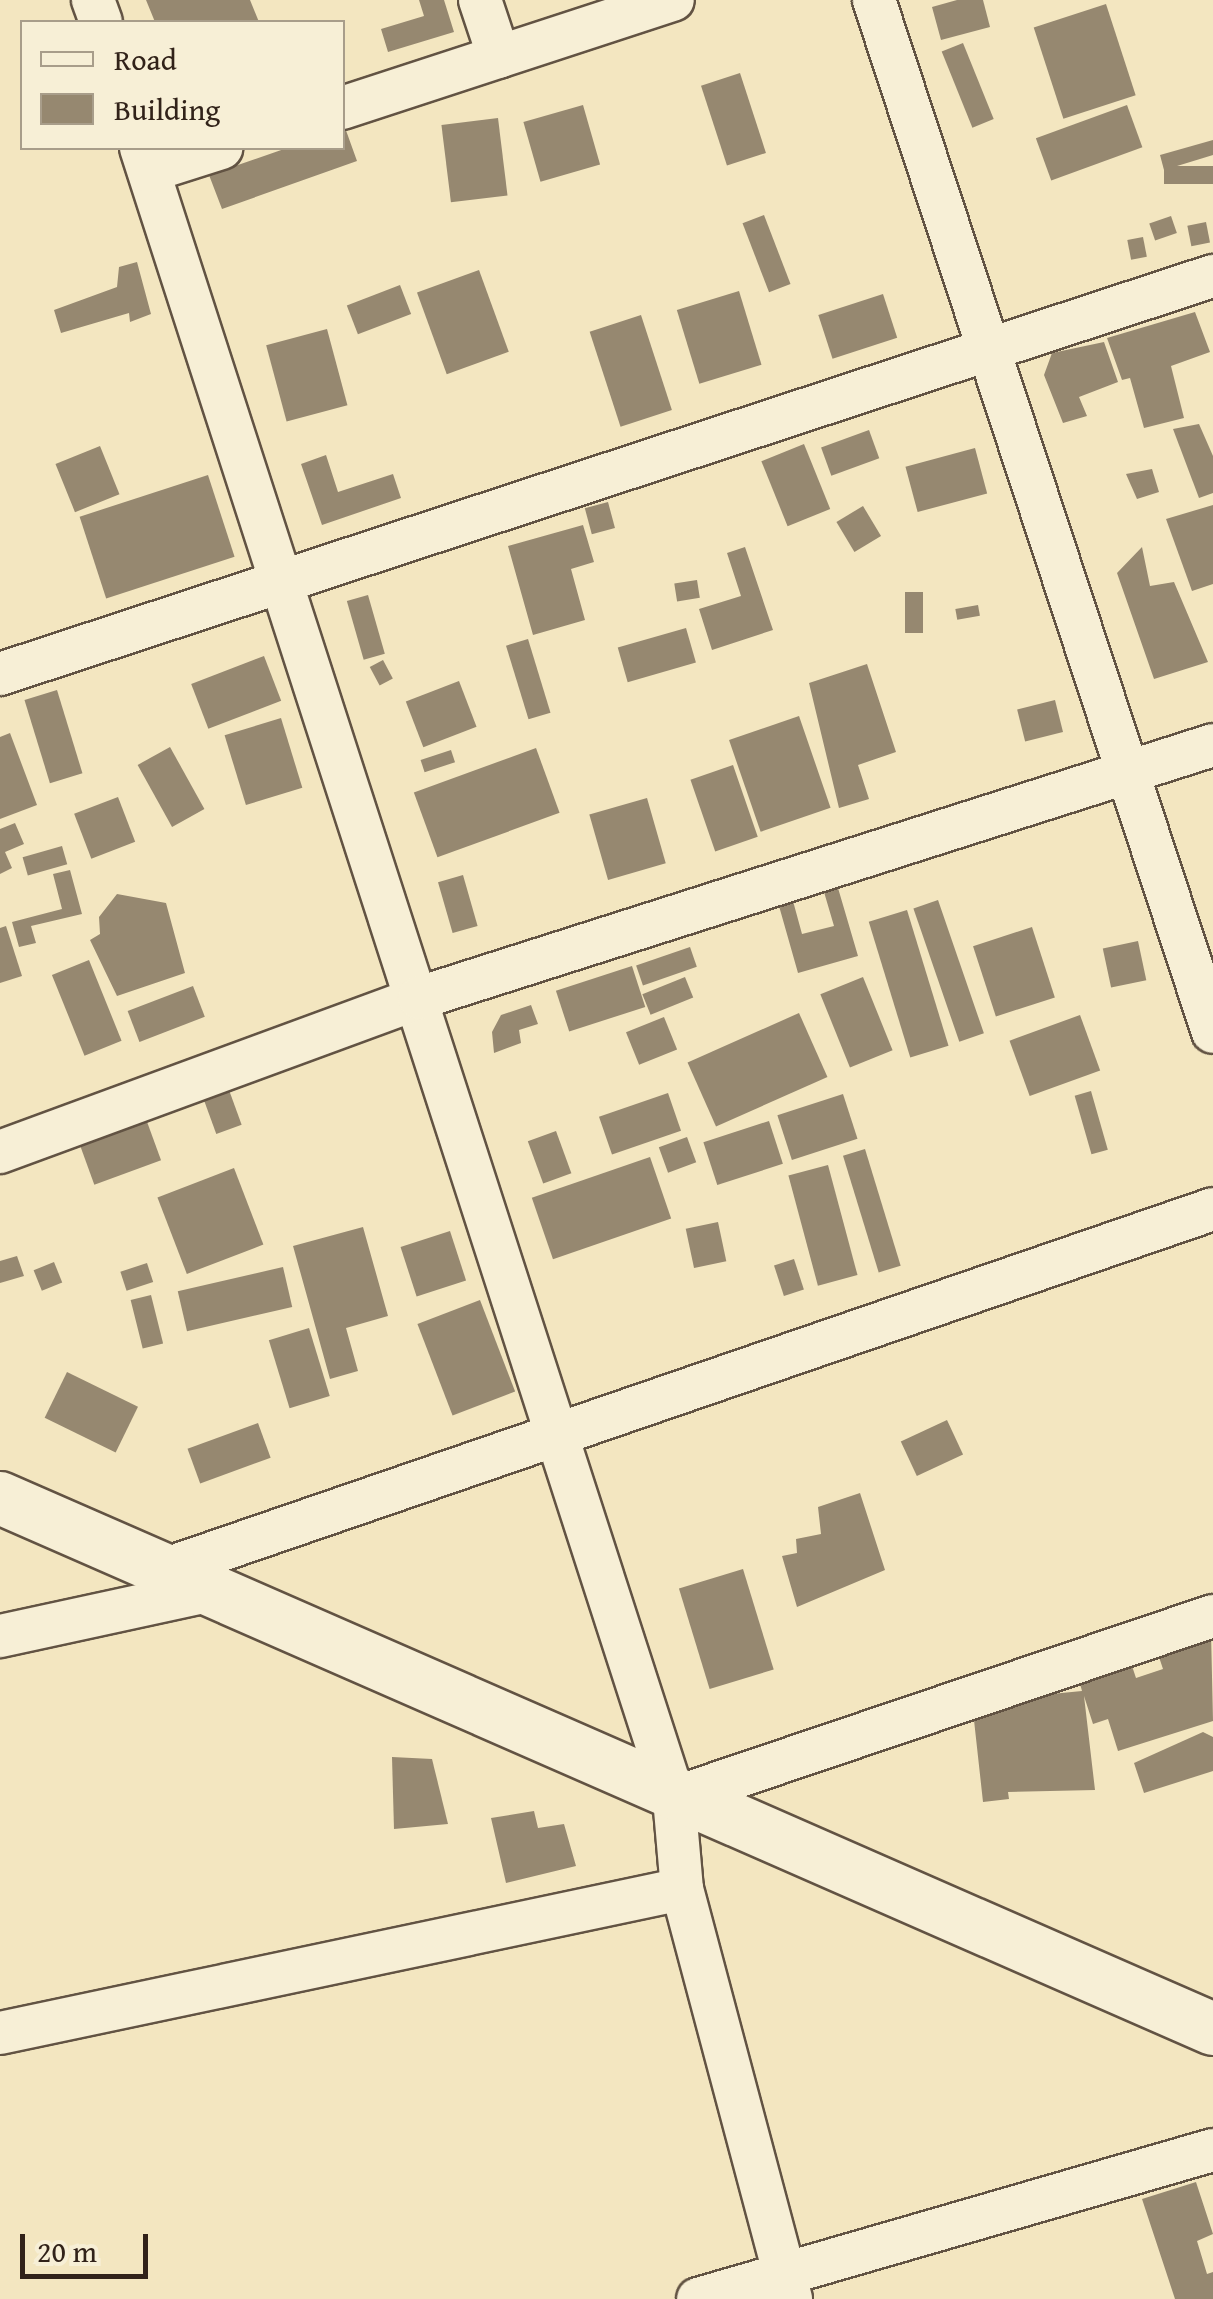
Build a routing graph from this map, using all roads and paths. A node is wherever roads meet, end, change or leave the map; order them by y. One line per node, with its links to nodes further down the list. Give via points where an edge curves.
1 (480, 0): 4 (street)
2 (674, 0): 4 (street)
3 (874, 0): 9 (street)
4 (499, 57): 5 (street)
5 (345, 107)
6 (206, 150): 7 (street)
7 (145, 159): 10 (street)
8 (1213, 276): 9 (street)
9 (989, 349): 10 (street); 13 (street)
10 (282, 582): 11 (street); 14 (street)
11 (0, 674)
12 (1213, 745): 13 (street)
13 (1128, 774): 14 (street); 15 (street)
14 (419, 998): 16 (street); 18 (street)
15 (1213, 1032)
16 (0, 1152)
17 (1213, 1209): 18 (street)
18 (560, 1430): 20 (street); 24 (street)
19 (0, 1498): 20 (street)
20 (163, 1570): 21 (street)
21 (210, 1591): 23 (street); 24 (street)
22 (1213, 1616): 24 (street)
23 (0, 1636)
24 (674, 1798): 25 (street); 26 (street)
25 (682, 1889): 27 (street); 29 (street)
26 (1213, 2029)
27 (0, 2033)
28 (1213, 2150): 29 (street)
29 (788, 2287): 30 (street)
30 (698, 2299)

